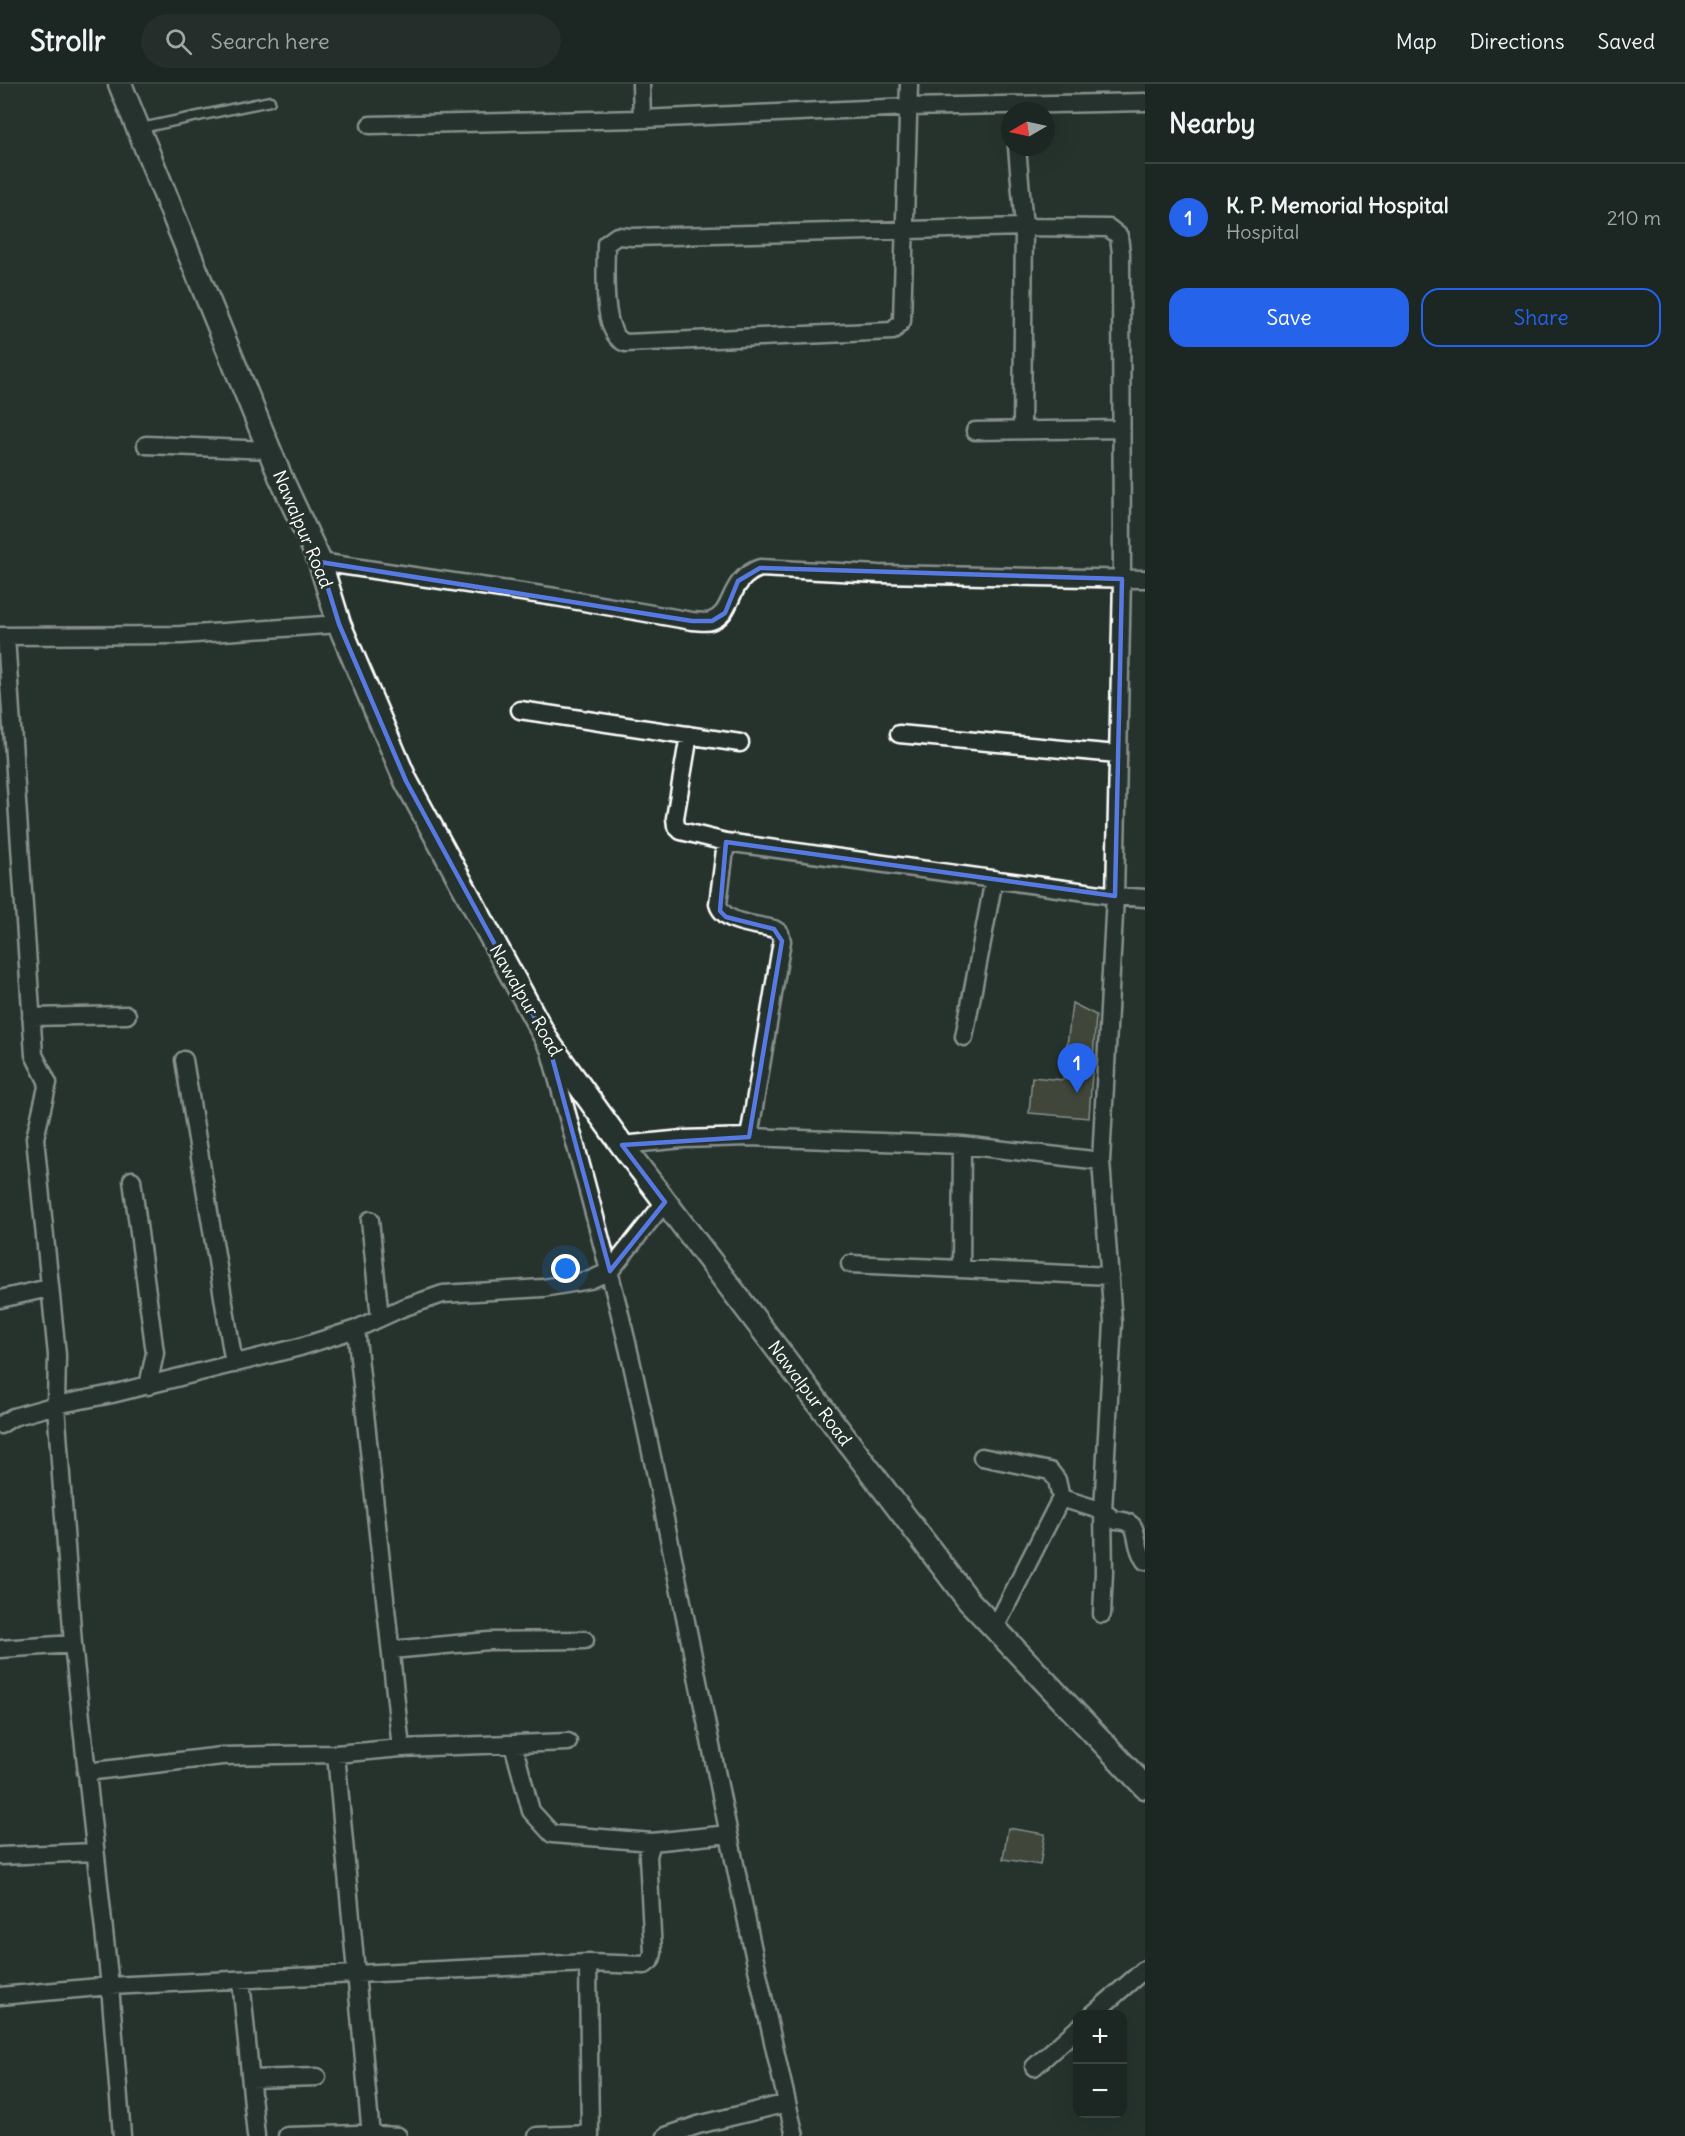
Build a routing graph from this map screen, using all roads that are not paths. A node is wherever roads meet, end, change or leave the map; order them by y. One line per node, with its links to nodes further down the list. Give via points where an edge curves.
1 (120, 84): 11 (street, Nawalpur Road)
2 (641, 84): 9 (street)
3 (909, 84): 7 (street)
4 (270, 101): 11 (lane)
5 (1145, 102): 6 (street)
6 (1055, 106)
7 (909, 107): 8 (street); 9 (street); 14 (street)
8 (1001, 108)
9 (642, 120): 10 (street)
10 (370, 124)
11 (140, 128): 19 (street, Nawalpur Road)
12 (1018, 156): 13 (street)
13 (1024, 227): 14 (street); 15 (street); 16 (street, via 1109,228 1119,236)
14 (903, 232): 14 (street, via 902,321 893,331 626,344 611,333 606,244 617,236)
15 (1022, 429): 16 (street); 17 (street)
16 (1120, 429): 21 (street)
17 (975, 431)
18 (146, 445): 19 (street)
19 (270, 450): 20 (street, Nawalpur Road)
20 (320, 562): 21 (street, via 692,621 712,621 724,613 738,581 760,568); 23 (street, Nawalpur Road)
21 (1122, 579): 22 (street); 29 (street)
22 (1145, 579)
23 (339, 624): 24 (street, via 181,635); 37 (street, Nawalpur Road, via 406,781)
24 (3, 637): 35 (street)
25 (520, 710): 27 (street)
26 (899, 734): 29 (street)
27 (688, 735): 28 (street); 30 (street, via 676,826 681,831)
28 (740, 743)
29 (1117, 754): 32 (street)
30 (726, 842): 31 (street); 39 (street, via 720,911 726,917 774,929 782,941)
31 (994, 879): 32 (street); 36 (street)
32 (1115, 896): 33 (street); 42 (street)
33 (1145, 898)
34 (127, 1015): 35 (street)
35 (31, 1017): 50 (street, via 34,1055 48,1083 35,1138)
36 (964, 1037)
37 (548, 1042): 41 (street, Nawalpur Road); 48 (street)
38 (184, 1060): 54 (street)
39 (749, 1137): 40 (street); 41 (street)
40 (962, 1144): 42 (street); 47 (street)
41 (622, 1145): 44 (street, Nawalpur Road)
42 (1101, 1161): 49 (street)
43 (132, 1180): 55 (street, via 155,1353)
44 (665, 1202): 48 (street); 63 (street, Nawalpur Road, via 969,1601)
45 (370, 1220): 52 (street)
46 (850, 1264): 47 (street)
47 (962, 1269): 49 (street)
48 (610, 1271): 52 (street, via 572,1284 443,1294); 74 (street)
49 (1110, 1276): 60 (street, via 1113,1322)
50 (49, 1288): 51 (street); 56 (street, via 57,1355)
51 (0, 1299)
52 (380, 1318): 53 (street)
53 (356, 1329): 54 (street); 67 (street)
54 (234, 1364): 55 (street)
55 (148, 1386): 56 (street)
56 (56, 1405): 57 (street); 65 (street)
57 (0, 1425)
58 (982, 1457): 59 (street, via 1050,1471 1057,1480)
59 (1061, 1498): 60 (street); 63 (street)
60 (1103, 1511): 61 (street, via 1114,1520 1139,1524 1140,1554); 62 (street)
61 (1145, 1561)
62 (1101, 1614)
63 (995, 1628): 73 (street, Nawalpur Road)
64 (585, 1640): 67 (street, via 489,1641)
65 (73, 1644): 66 (street); 72 (street)
66 (0, 1649)
67 (392, 1650): 70 (street)
68 (568, 1742): 69 (street)
69 (513, 1744): 70 (street); 75 (street, via 531,1811 552,1834)
70 (401, 1748): 71 (street)
71 (336, 1754): 72 (street, via 222,1756); 80 (street)
72 (86, 1772): 76 (street)
73 (1145, 1787)
74 (729, 1834): 75 (street); 89 (street)
75 (652, 1842): 78 (street, via 648,1856 651,1960 634,1966)
76 (94, 1852): 77 (street); 82 (street)
77 (0, 1856)
78 (588, 1963): 80 (street); 91 (street)
79 (1145, 1969): 84 (street)
80 (356, 1974): 81 (street); 90 (street)
81 (241, 1980): 82 (street); 88 (street)
82 (110, 1986): 83 (street); 92 (street)
83 (0, 1996)
84 (1098, 2010)
85 (1073, 2032): 86 (street)
86 (1034, 2067)
87 (317, 2077): 88 (street)
88 (251, 2079): 93 (street)
89 (787, 2103): 97 (street); 98 (street)
90 (371, 2135): 94 (street); 95 (street)
91 (590, 2135): 96 (street)
92 (122, 2136)
93 (256, 2136)
94 (287, 2136)
95 (398, 2136)
96 (537, 2136)
97 (666, 2136)
98 (795, 2136)

